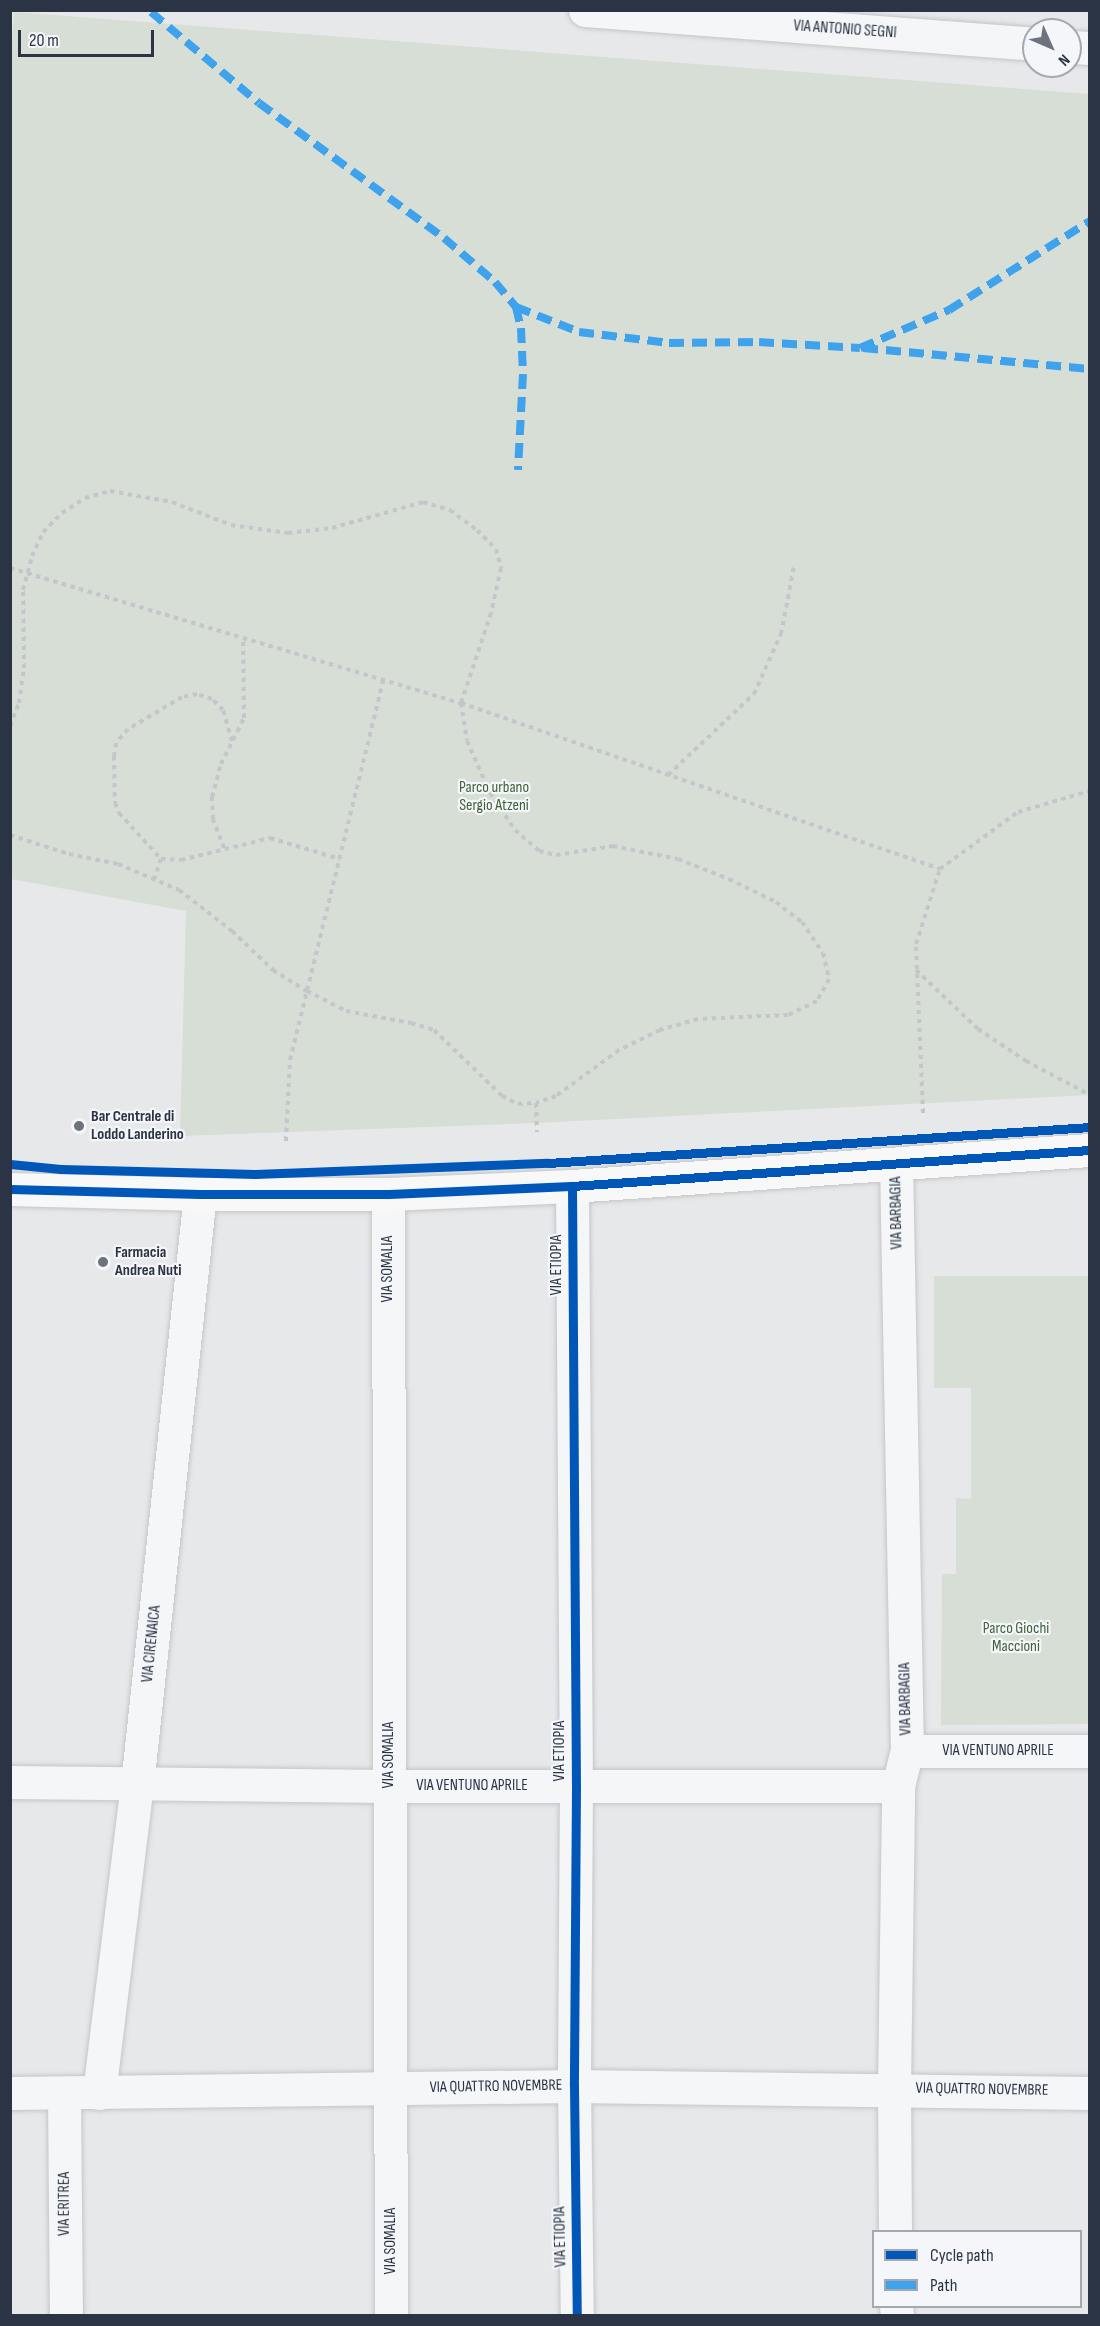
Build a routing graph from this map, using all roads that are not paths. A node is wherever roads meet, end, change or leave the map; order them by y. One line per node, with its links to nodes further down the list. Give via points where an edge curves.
1 (585, 10): 2 (street, VIA ANTONIO SEGNI)
2 (1022, 43)
3 (1089, 1150): 4 (street)
4 (896, 1164): 5 (street); 9 (street, VIA BARBAGIA)
5 (572, 1186): 8 (street); 14 (street, VIA ETIOPIA)
6 (10, 1189): 7 (street)
7 (200, 1194): 8 (street); 12 (street, VIA CIRENAICA)
8 (388, 1194): 13 (street, VIA SOMALIA)
9 (907, 1751): 10 (street, VIA VENTUNO APRILE); 15 (street, VIA BARBAGIA)
10 (1089, 1751)
11 (10, 1782): 12 (street, VIA VENTUNO APRILE)
12 (137, 1785): 13 (street, VIA VENTUNO APRILE); 21 (street, VIA CIRENAICA)
13 (389, 1786): 14 (street, VIA VENTUNO APRILE); 18 (street, VIA SOMALIA)
14 (576, 1786): 15 (street, VIA VENTUNO APRILE); 16 (street, VIA ETIOPIA)
15 (898, 1786): 17 (street, VIA BARBAGIA)
16 (574, 2086): 17 (street, VIA QUATTRO NOVEMBRE); 18 (street, VIA QUATTRO NOVEMBRE); 26 (street, VIA ETIOPIA)
17 (894, 2088): 22 (street, VIA QUATTRO NOVEMBRE); 23 (street, VIA BARBAGIA)
18 (390, 2089): 21 (street, VIA QUATTRO NOVEMBRE); 25 (street, VIA SOMALIA)
19 (10, 2092): 20 (street, VIA QUATTRO NOVEMBRE)
20 (64, 2093): 21 (street, VIA QUATTRO NOVEMBRE); 24 (street, VIA ERITREA)
21 (99, 2093)
22 (1089, 2093)
23 (896, 2230)
24 (66, 2316)
25 (391, 2316)
26 (578, 2316)

